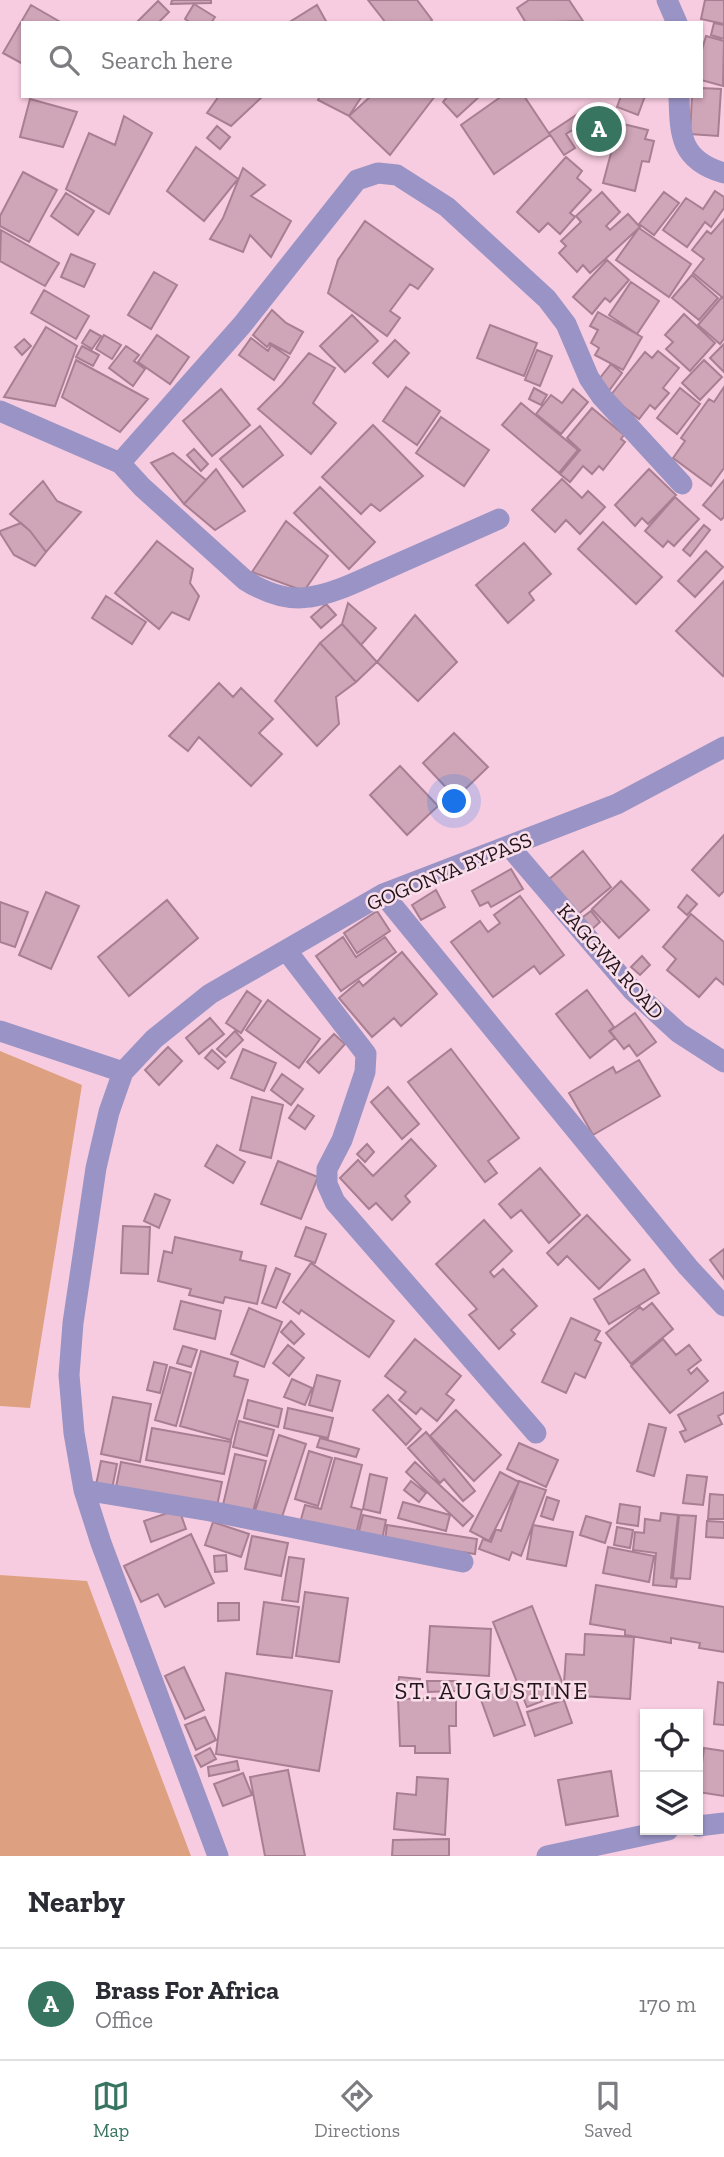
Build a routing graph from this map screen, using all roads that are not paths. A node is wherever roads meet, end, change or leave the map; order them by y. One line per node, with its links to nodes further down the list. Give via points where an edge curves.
1 (667, 0): 2 (street)
2 (676, 21)
3 (679, 98): 4 (street, via 684,142 703,163)
4 (724, 173)
5 (0, 411): 6 (street)
6 (120, 463): 7 (street, via 242,325 358,180 377,173 397,175 447,207 547,299 566,324 602,397); 8 (street, via 244,580 259,589 293,597 344,587)
7 (682, 484)
8 (499, 519)
9 (724, 747): 10 (street, GOGONYA BYPASS, via 617,804)
10 (509, 846): 11 (street, GOGONYA BYPASS); 14 (street, KAGGWA ROAD, via 633,991 679,1033)
11 (383, 894): 12 (street, GOGONYA BYPASS); 16 (street)
12 (286, 950): 15 (street, GOGONYA BYPASS, via 210,994 154,1039); 17 (street, via 366,1054 365,1072 342,1140 327,1169 327,1184 335,1202)
13 (0, 1031): 15 (street)
14 (724, 1062)
15 (123, 1072): 18 (street, via 96,1168 73,1323 69,1375)
16 (724, 1306)
17 (536, 1433)
18 (84, 1490): 19 (street); 23 (street)
19 (463, 1562)
20 (724, 1823): 21 (street)
21 (703, 1825)
22 (645, 1835): 24 (street)
23 (218, 1856)
24 (547, 1856)

